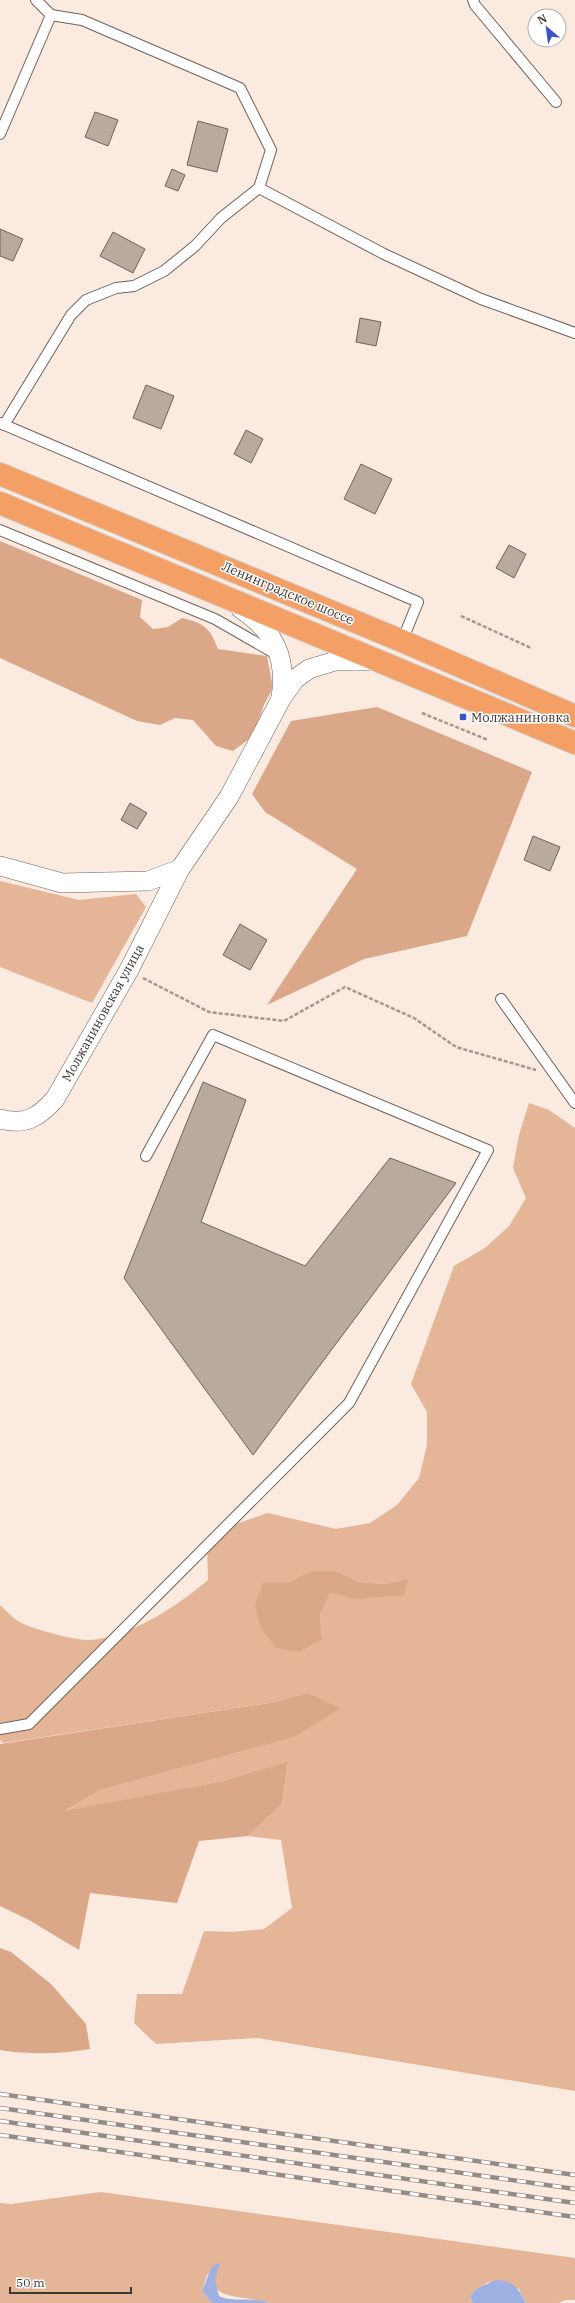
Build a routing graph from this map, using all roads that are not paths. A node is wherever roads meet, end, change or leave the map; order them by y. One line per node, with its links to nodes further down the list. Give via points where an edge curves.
1 (36, 0): 3 (lane)
2 (473, 0): 4 (lane)
3 (51, 15): 5 (lane); 6 (lane, via 82,20 240,88 271,150)
4 (556, 102)
5 (0, 134)
6 (259, 188): 7 (lane, via 384,254 481,299); 8 (lane, via 221,218 195,246 164,271 134,286 116,288 86,300 72,315)
7 (575, 333)
8 (2, 424): 13 (lane, via 418,602)
9 (0, 474): 13 (highway, Ленинградское шоссе)
10 (0, 504): 12 (highway)
11 (0, 530): 14 (lane, via 215,619)
12 (226, 598): 14 (street, Молжаниновская улица, via 261,624 271,636); 15 (highway)
13 (402, 641): 17 (highway, Ленинградское шоссе)
14 (280, 656): 16 (street, Молжаниновская улица, via 284,680)
15 (379, 661): 16 (street, Молжаниновская улица, via 324,663 295,679); 18 (highway)
16 (281, 699): 20 (street, Молжаниновская улица, via 229,797)
17 (575, 716)
18 (575, 743)
19 (0, 866): 20 (street, via 62,884 148,882)
20 (180, 869): 23 (street, Молжаниновская улица, via 129,970 55,1099 43,1113 29,1120 13,1123)
21 (501, 998): 22 (lane)
22 (575, 1103)
23 (0, 1118)
24 (146, 1156): 25 (lane, via 213,1035 488,1150 349,1404 30,1724)
25 (0, 1729)

